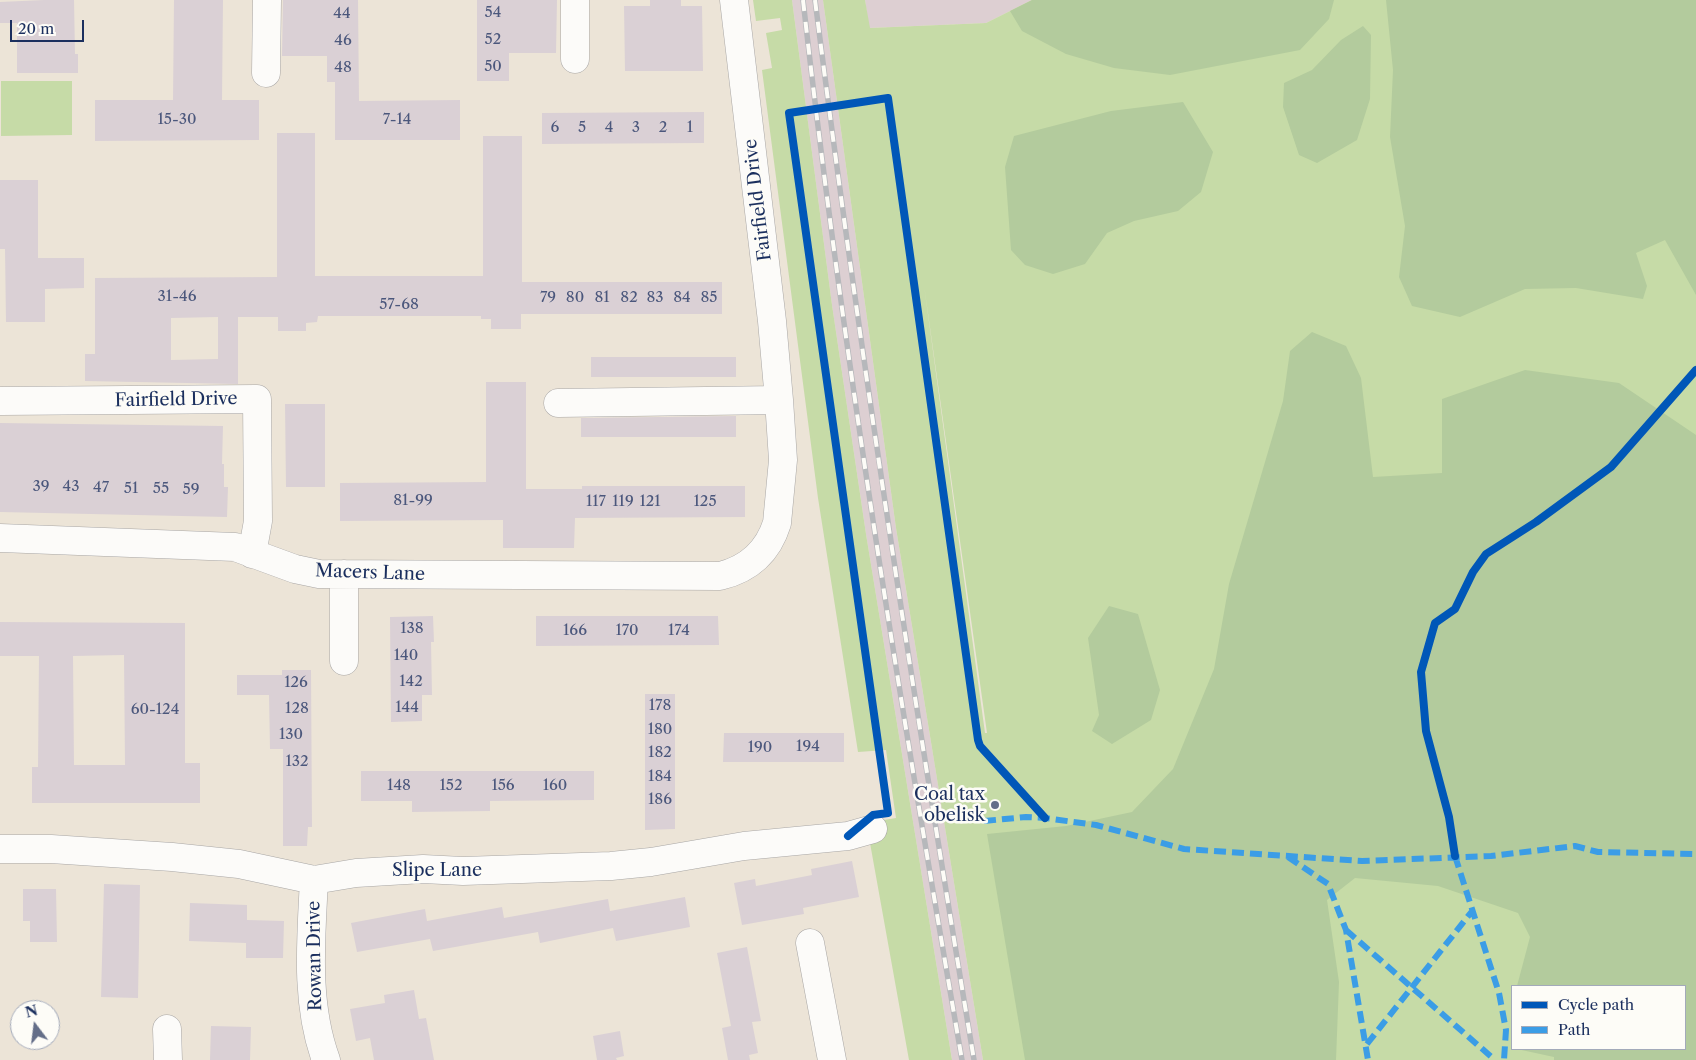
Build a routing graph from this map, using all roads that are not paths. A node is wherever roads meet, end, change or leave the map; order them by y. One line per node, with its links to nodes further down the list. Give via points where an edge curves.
1 (267, 0): 5 (street)
2 (574, 0): 4 (street)
3 (734, 0): 6 (street, Fairfield Drive)
4 (575, 59)
5 (266, 73)
6 (779, 400): 8 (street); 11 (street, Fairfield Drive, via 782,460 777,523 762,552)
7 (0, 401): 10 (street, Fairfield Drive, via 257,399 258,521)
8 (558, 403)
9 (0, 538): 10 (street, Macers Lane, via 208,545 235,547)
10 (252, 554): 12 (street, Macers Lane, via 295,570)
11 (743, 569): 12 (street, Macers Lane, via 720,576)
12 (344, 574): 13 (street)
13 (344, 661)
14 (874, 829): 16 (street, Slipe Lane, via 848,836 744,846 610,866 463,871 423,868)
15 (0, 849): 16 (street, Slipe Lane, via 172,857 239,864)
16 (314, 880): 20 (street, Rowan Drive, via 312,982 316,1026)
17 (810, 943): 21 (street)
18 (167, 1029): 19 (street)
19 (168, 1060)
20 (326, 1060)
21 (832, 1060)

